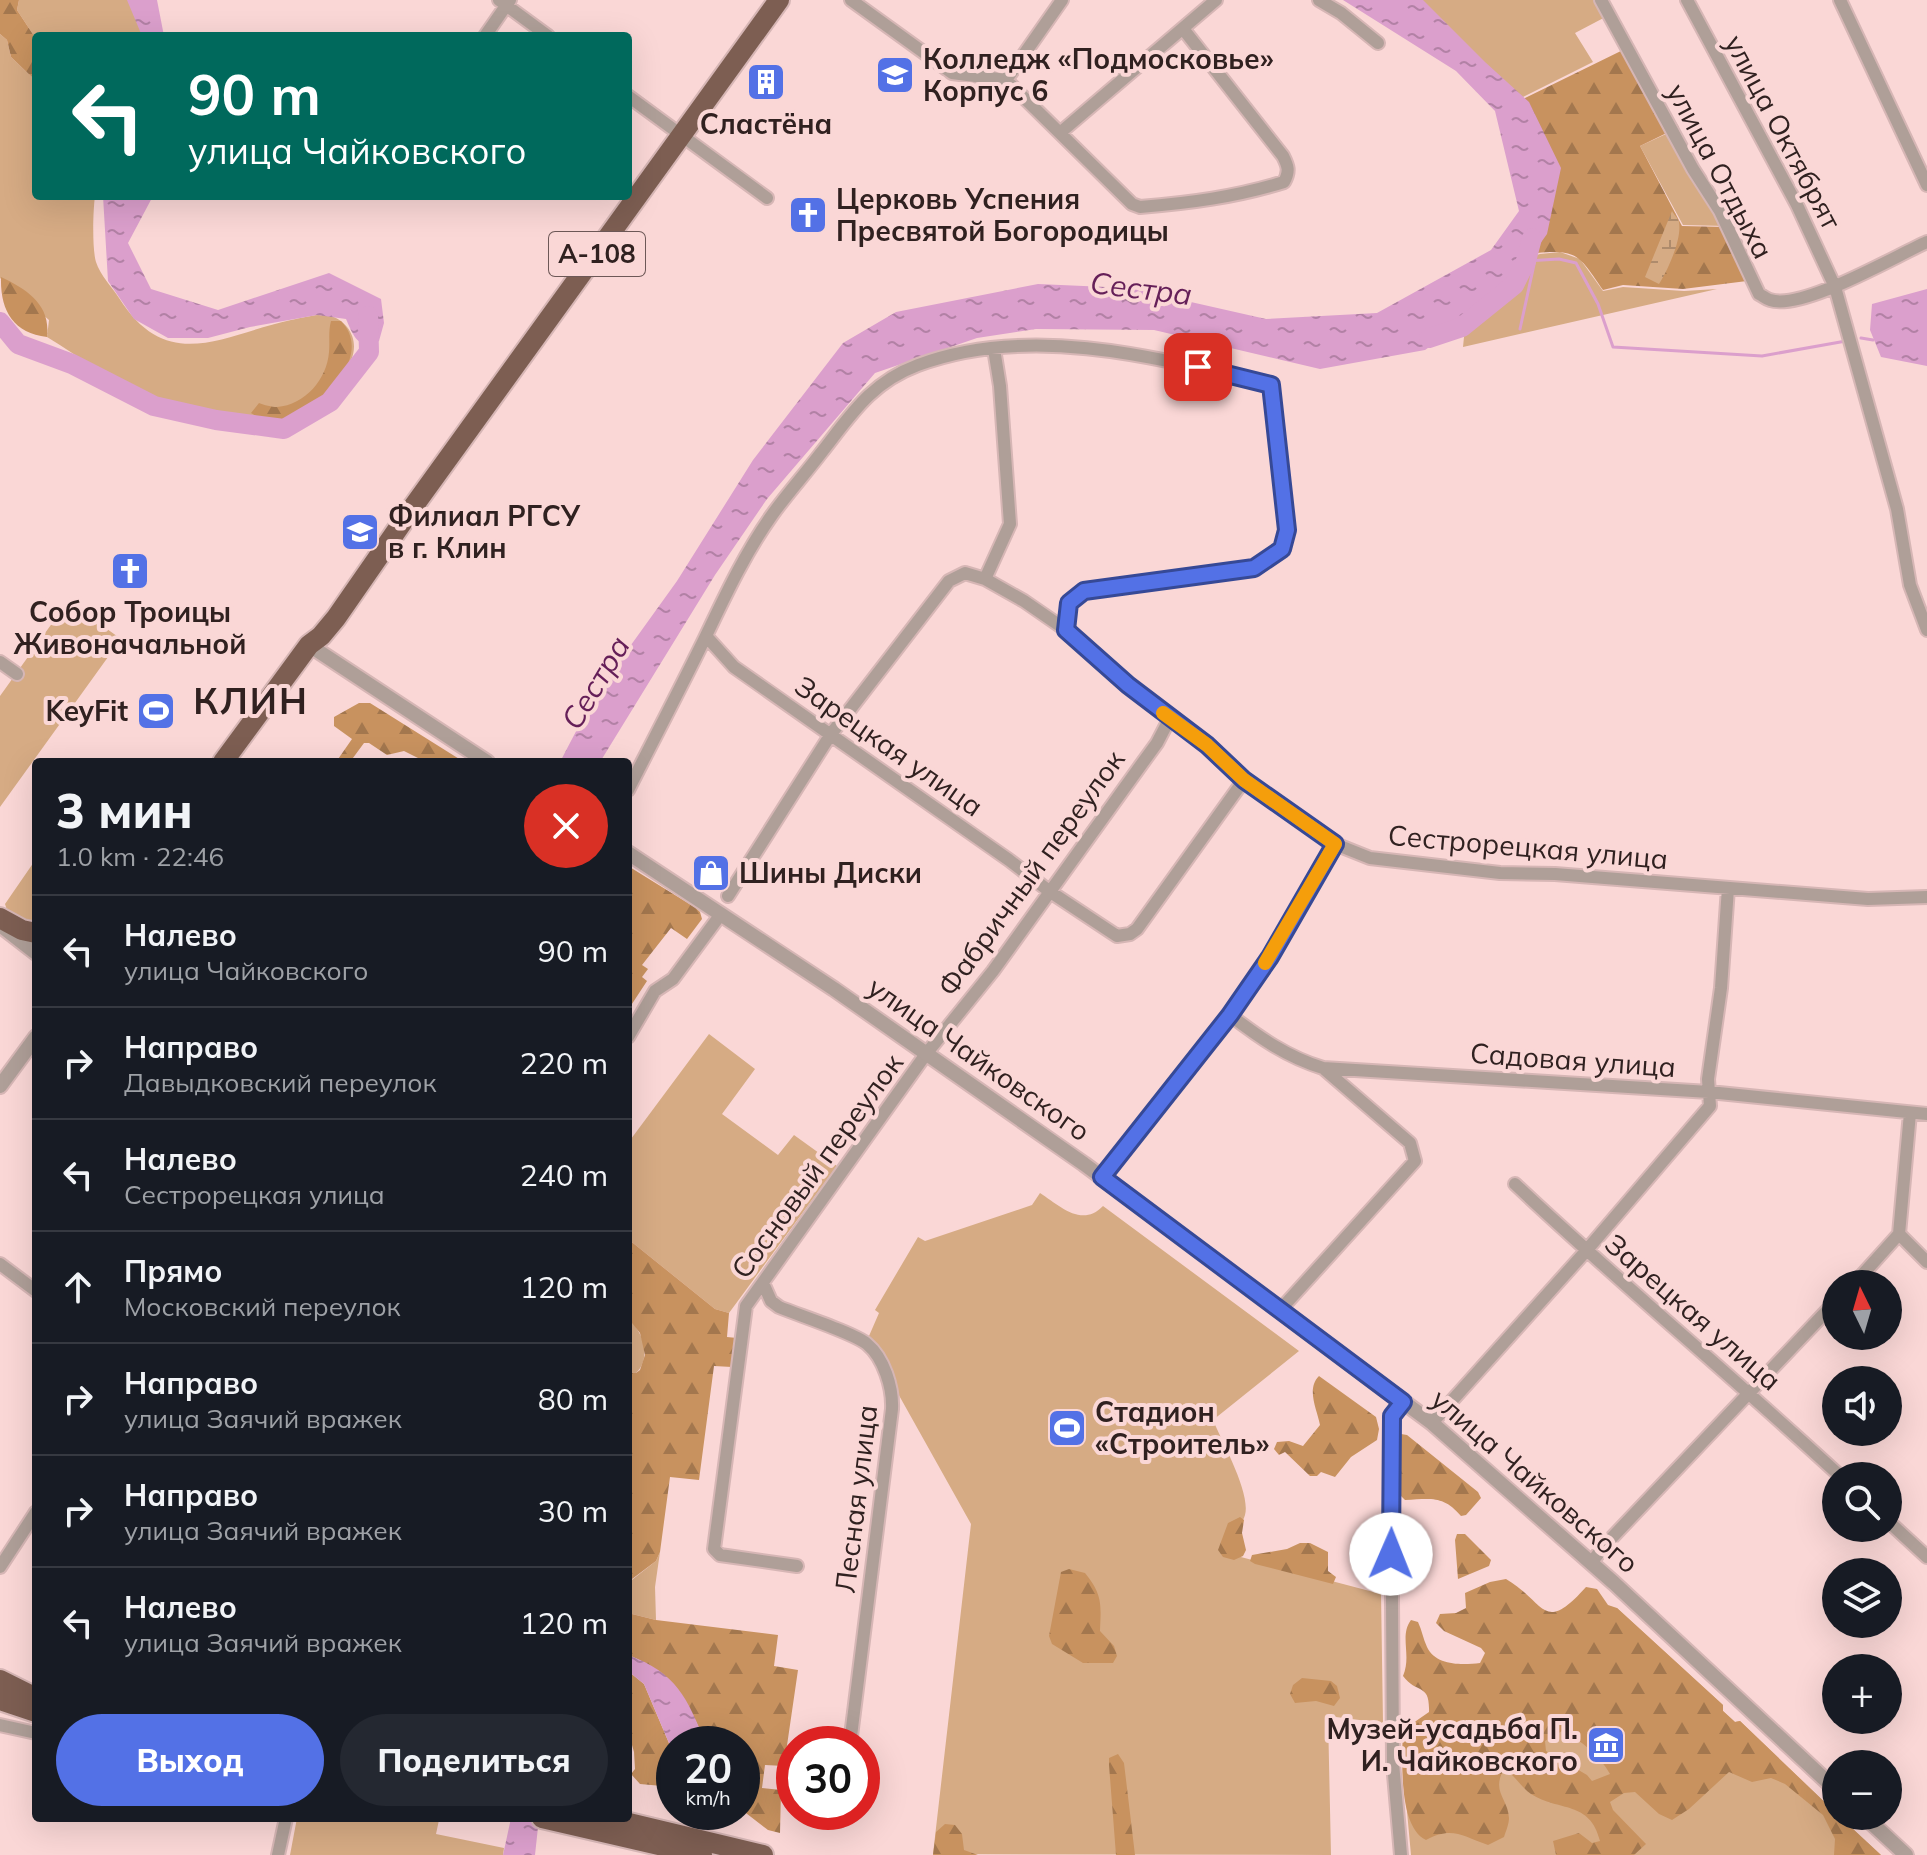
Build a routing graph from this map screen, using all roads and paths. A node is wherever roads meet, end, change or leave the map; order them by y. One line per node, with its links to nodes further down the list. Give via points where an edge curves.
1 (779, 0): 17 (highway, А-108)
2 (851, 0): 14 (street, via 952,73)
3 (1062, 0): 14 (street)
4 (1216, 0): 10 (street)
5 (1319, 0): 13 (street)
6 (1601, 0): 21 (street, улица Отдыха, via 1720,211 1759,294 1772,302)
7 (1687, 0): 21 (street, улица Октябрят)
8 (1840, 0): 18 (street)
9 (505, 2): 11 (street); 12 (street)
10 (1184, 30): 16 (street); 16 (street, via 1283,156 1288,173 1284,182 1243,194 1140,207 1126,200)
11 (487, 32)
12 (543, 32)
13 (1378, 43)
14 (1006, 80): 16 (street)
15 (632, 99): 17 (street)
16 (1061, 132)
17 (683, 136): 19 (street); 27 (highway, А-108, via 336,618)
18 (1927, 185)
19 (767, 198)
20 (1927, 242): 21 (street, улица Отдыха)
21 (1835, 287): 25 (street, улица Октябрят, via 1897,509 1910,585)
22 (994, 349): 23 (street, via 1010,524); 24 (street, via 1052,346 1170,360 1271,385 1287,530 1282,549 1254,568 1084,591 1069,603); 26 (street, via 917,365 871,391 771,517)
23 (985, 579): 24 (street, Сестрорецкая улица); 31 (street, via 965,573 949,581)
24 (1066, 630): 30 (street, Сестрорецкая улица)
25 (1927, 630)
26 (706, 636): 31 (street, Зарецкая улица, via 734,667); 35 (street)
27 (309, 645): 32 (highway, А-108); 33 (street)
28 (0, 662): 29 (street)
29 (17, 674)
30 (1170, 718): 34 (street, Сестрорецкая улица); 39 (street, Фабричный переулок)
31 (831, 734): 39 (street, Зарецкая улица); 40 (street)
32 (226, 758)
33 (481, 758)
34 (1244, 780): 36 (street, Сестрорецкая улица); 39 (street, Зарецкая улица, via 1130,934 1117,936)
35 (632, 782)
36 (1335, 844): 38 (street, Сестрорецкая улица, via 1370,858 1500,873); 47 (street)
37 (632, 856): 42 (street, улица Чайковского)
38 (1728, 888): 41 (street, Сестрорецкая улица, via 1868,899); 53 (street)
39 (1049, 891): 50 (street, Фабричный переулок)
40 (728, 896)
41 (1927, 897)
42 (721, 914): 48 (street, via 673,979 655,991); 50 (street, улица Чайковского)
43 (0, 918): 45 (highway)
44 (0, 925): 46 (street)
45 (32, 932)
46 (32, 950)
47 (1230, 1015): 51 (street, Садовая улица, via 1273,1047); 56 (street)
48 (632, 1030)
49 (32, 1042): 52 (street)
50 (926, 1054): 56 (street, улица Чайковского); 63 (street, Сосновый переулок)
51 (1323, 1068): 53 (street, Садовая улица); 65 (street, via 1410,1143 1415,1161)
52 (0, 1086)
53 (1709, 1092): 54 (street, Садовая улица); 59 (street, via 1710,1106)
54 (1910, 1113): 55 (street, Садовая улица); 58 (street)
55 (1927, 1114)
56 (1102, 1177): 65 (street, улица Чайковского)
57 (1515, 1184): 59 (street, Зарецкая улица)
58 (1899, 1234): 60 (street); 62 (street)
59 (1586, 1251): 67 (street, Зарецкая улица); 69 (street)
60 (1927, 1262)
61 (0, 1264): 64 (street)
62 (1867, 1270)
63 (763, 1283): 75 (street, Сосновый переулок, via 746,1306 714,1549 720,1555); 82 (street, Лесная улица, via 779,1307 867,1344 892,1392)
64 (32, 1288)
65 (1281, 1309): 68 (street, улица Чайковского)
66 (1822, 1316): 67 (street)
67 (1750, 1393): 70 (street, Зарецкая улица); 74 (street)
68 (1403, 1402): 69 (street, улица Чайковского); 91 (street, via 1392,1416 1391,1430 1393,1763)
69 (1432, 1423): 74 (street, улица Чайковского)
70 (1825, 1462)
71 (32, 1518): 76 (street)
72 (1902, 1534): 73 (street)
73 (1927, 1557)
74 (1591, 1563): 84 (street, улица Чайковского)
75 (797, 1566)
76 (0, 1567)
77 (0, 1680): 78 (highway)
78 (32, 1696)
79 (0, 1700): 80 (highway)
80 (32, 1711)
81 (0, 1725): 83 (street)
82 (852, 1726)
83 (32, 1732)
84 (1822, 1777)
85 (285, 1822): 88 (street)
86 (600, 1824): 89 (highway); 90 (highway)
87 (1879, 1830): 92 (street)
88 (278, 1855)
89 (702, 1855)
90 (763, 1855)
91 (1401, 1855)
92 (1906, 1855)

